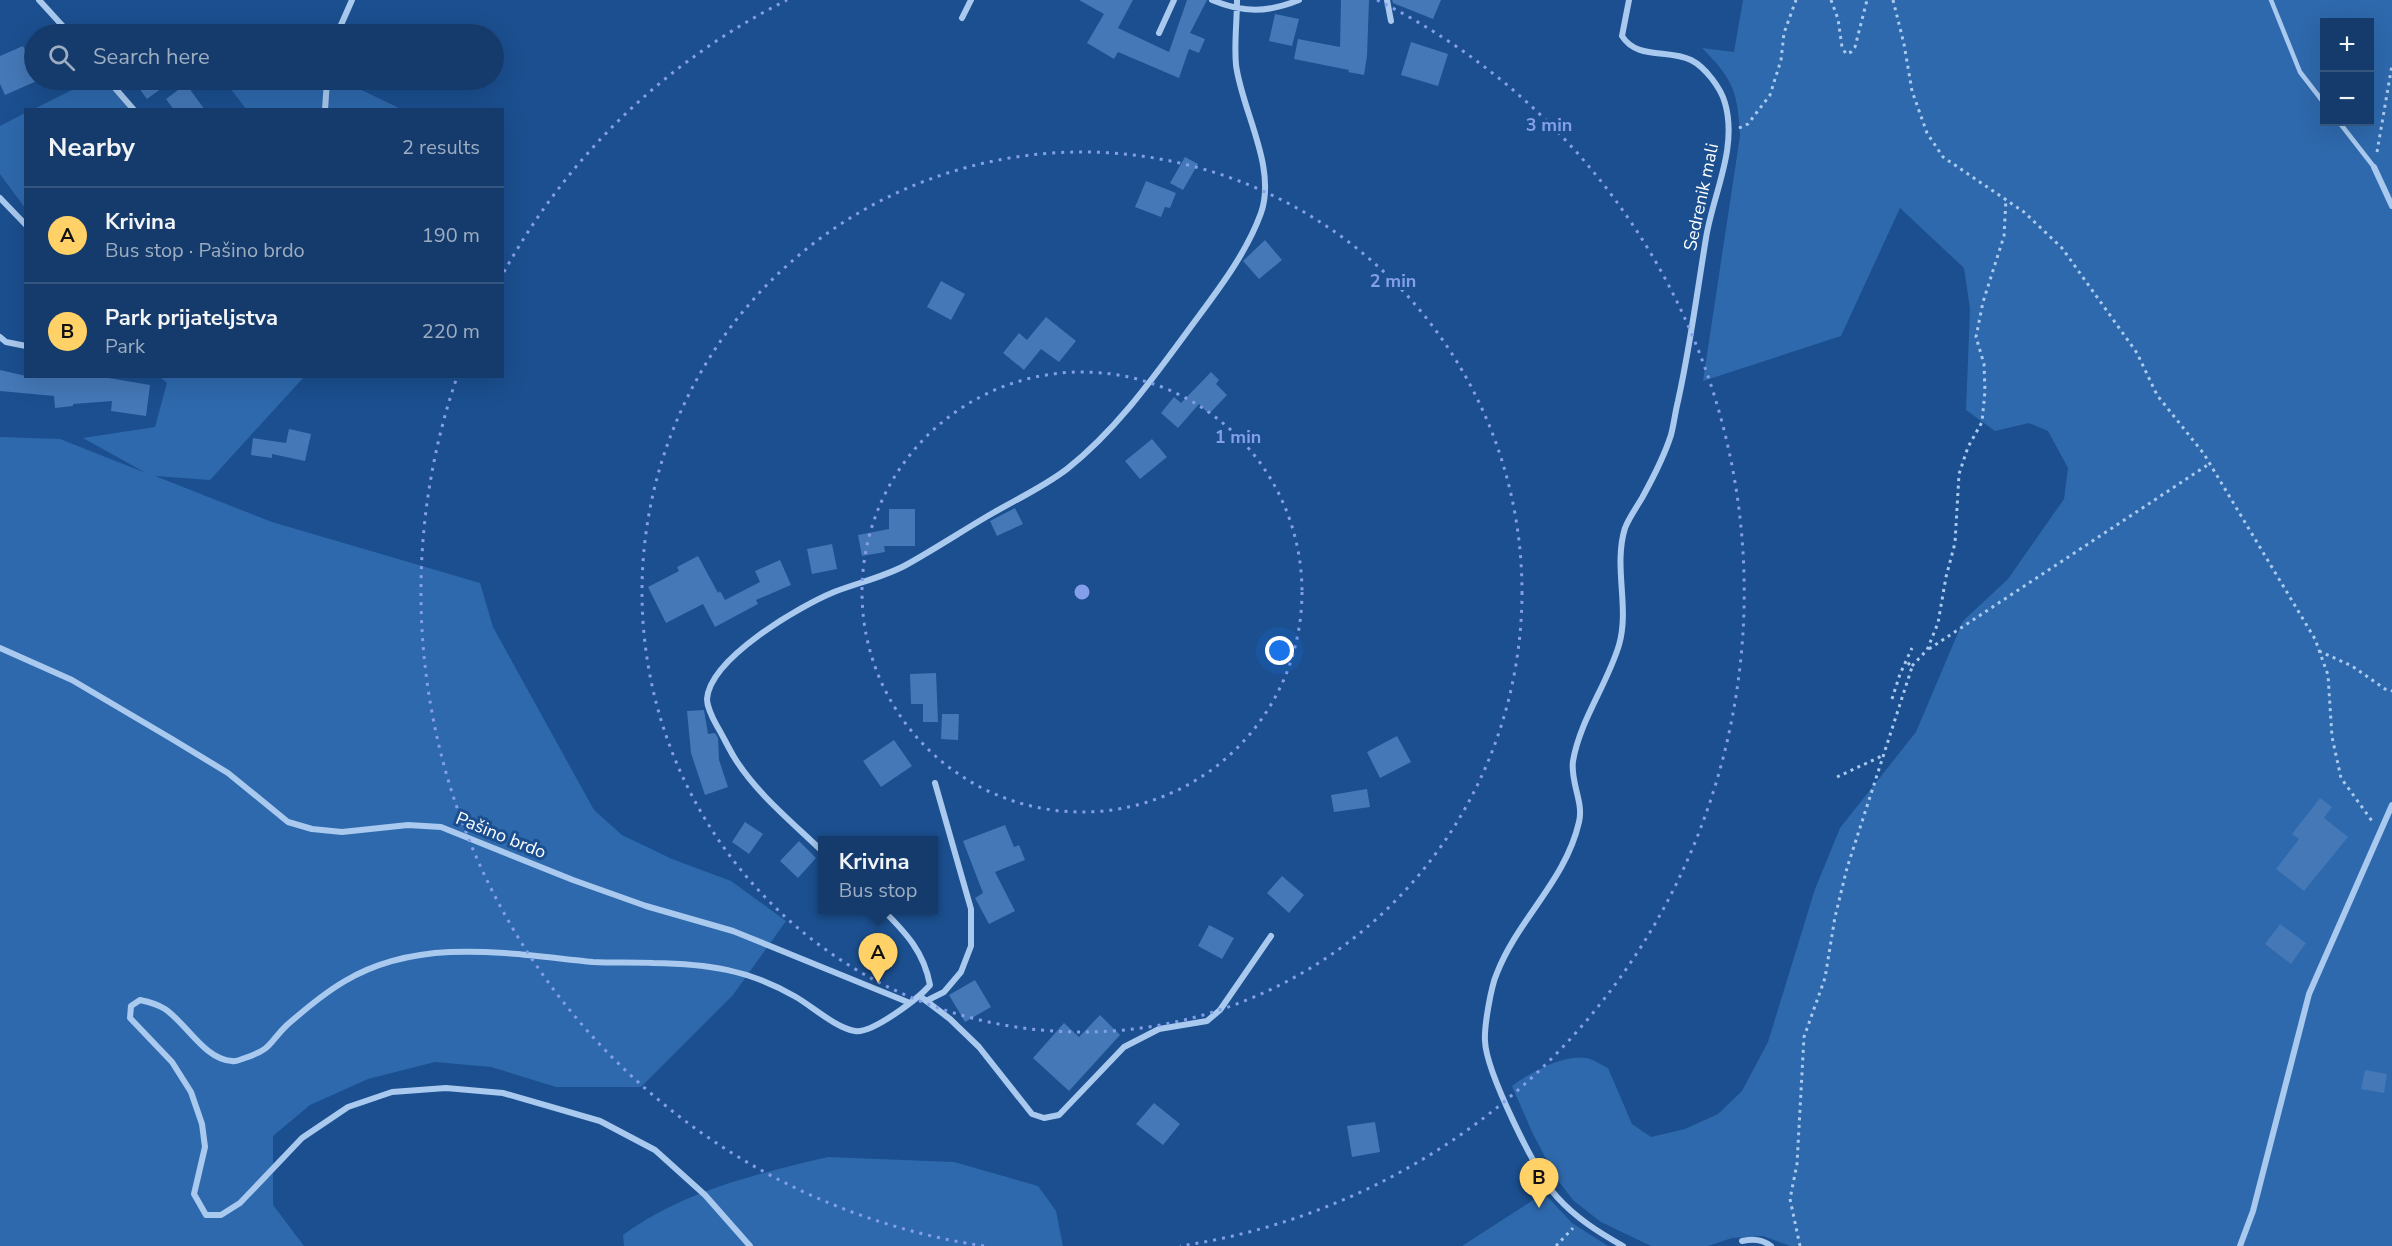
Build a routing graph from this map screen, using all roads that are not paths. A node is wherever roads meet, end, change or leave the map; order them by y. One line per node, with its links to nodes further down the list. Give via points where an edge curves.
1 (39, 0): 14 (street)
2 (352, 0): 15 (street)
3 (971, 0): 12 (street)
4 (1174, 0): 16 (street)
5 (1212, 0): 11 (street)
6 (1237, 0): 11 (street)
7 (1299, 0): 11 (street, via 1258,11)
8 (1387, 0): 13 (street)
9 (1629, 0): 39 (street, Sedrenik mali, via 1622,36 1628,45 1691,60 1704,71 1725,101 1729,132 1671,434 1659,466 1626,526 1619,645 1572,765 1579,823 1564,862 1520,927 1496,975 1485,1041 1492,1071 1532,1159 1554,1195 1580,1219)
10 (2271, 0): 19 (lane, via 2300,72)
11 (1237, 9): 32 (street, via 1236,63 1266,189 1261,212 1238,259 1161,368 1097,442 1038,489 902,568 832,593 788,616 744,646 712,684 707,700 734,758 753,783)
12 (962, 18)
13 (1391, 21)
14 (61, 24)
15 (341, 24)
16 (1159, 33)
17 (117, 90): 20 (street)
18 (326, 90): 21 (street)
19 (2320, 97)
20 (132, 108)
21 (325, 108)
22 (2342, 126): 23 (lane)
23 (2374, 167): 25 (street)
24 (0, 198): 26 (street)
25 (2392, 206)
26 (24, 223)
27 (0, 337): 28 (street)
28 (24, 346)
29 (0, 648): 36 (street, Pašino brdo, via 72,680 172,739 228,773 288,822 342,832 408,825 441,827 636,903 733,931)
30 (935, 783): 35 (street, via 971,909 970,946 961,972 944,992)
31 (2392, 805): 41 (street, via 2309,994 2253,1211)
32 (818, 846)
33 (888, 914): 35 (street, via 926,964 930,985)
34 (1271, 936): 35 (street, via 1220,1010 1207,1021 1160,1029 1124,1047 1059,1115 1044,1118 1032,1114 979,1047)
35 (923, 999): 36 (street)
36 (910, 1003): 38 (street, via 893,1017 855,1032 762,979 718,966 596,962 508,952 424,953 385,963 345,981 286,1026 263,1052 233,1062 217,1057 167,1010 140,1000 131,1006 130,1018 172,1062 191,1092 205,1147 194,1194 206,1215 221,1215 240,1203 302,1138 348,1107 392,1092 446,1088 503,1093 600,1121 655,1150 705,1195)
37 (1742, 1241): 40 (street, via 1765,1241)
38 (750, 1246)
39 (1623, 1246)
40 (1772, 1246)
41 (2240, 1246)

